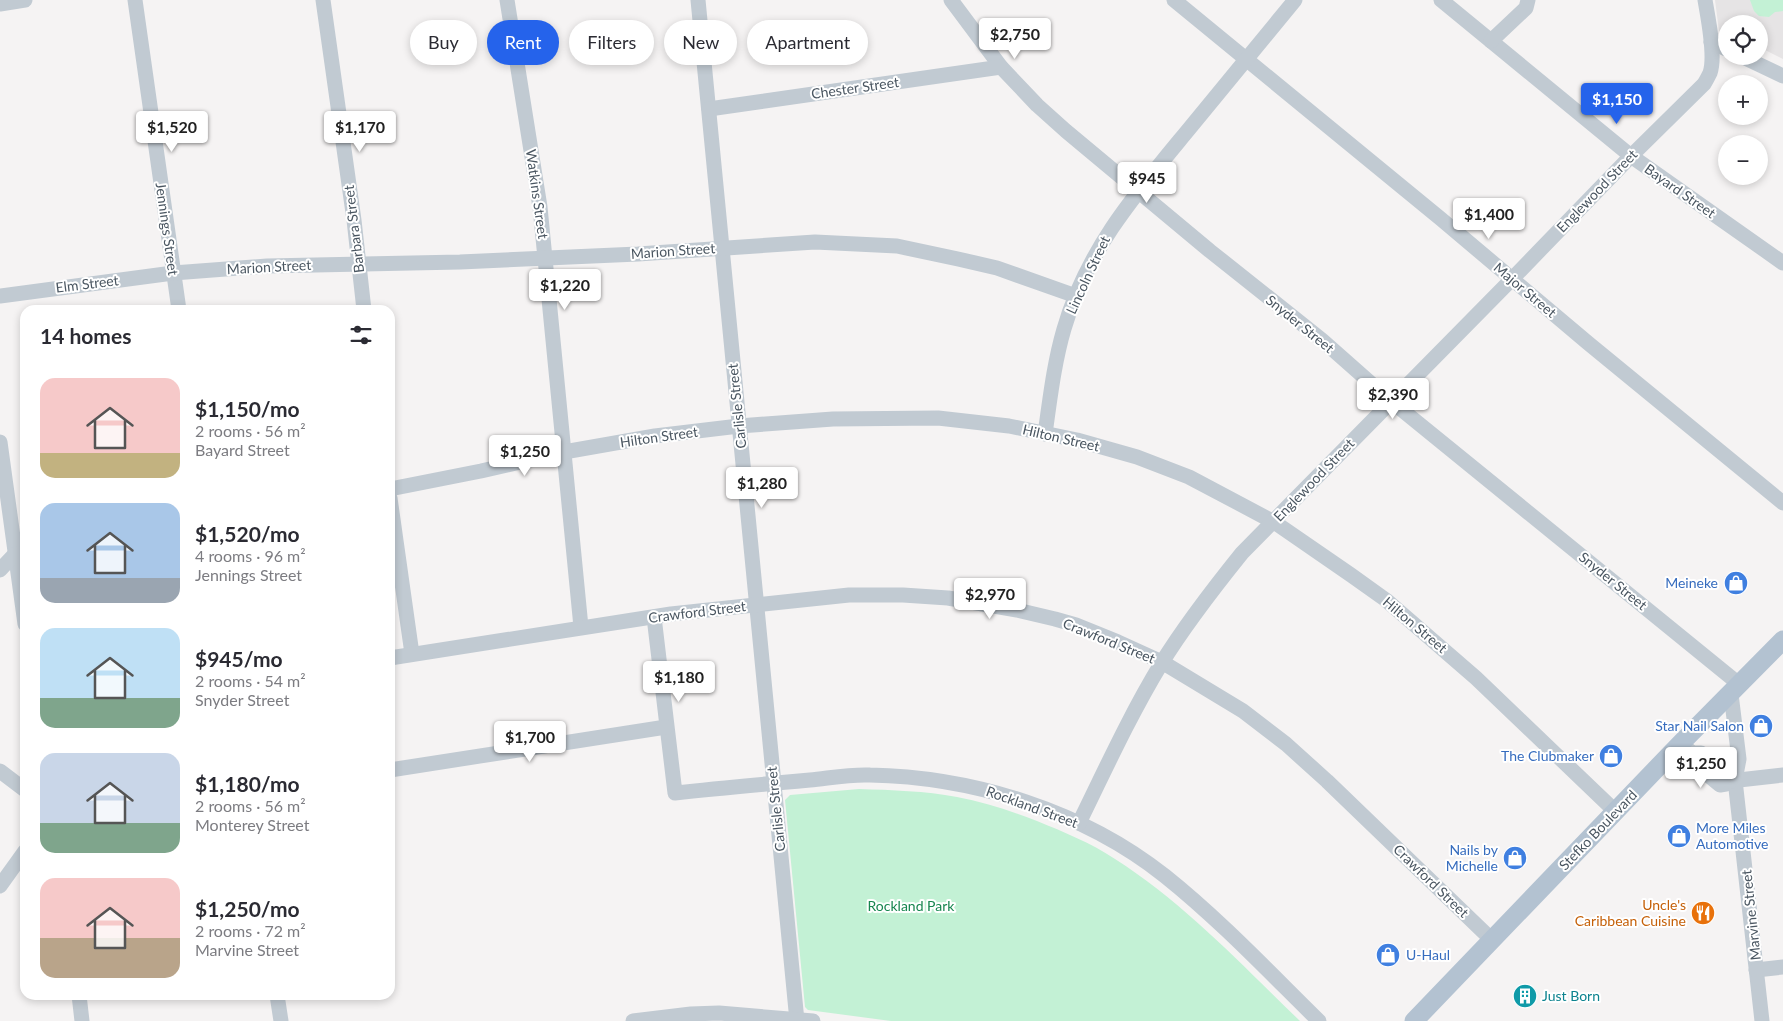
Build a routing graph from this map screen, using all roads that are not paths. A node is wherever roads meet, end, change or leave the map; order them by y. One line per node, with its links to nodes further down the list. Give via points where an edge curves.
1 (25, 0): 12 (street)
2 (135, 0): 27 (street, Jennings Street)
3 (323, 0): 26 (street, Barbara Street)
4 (507, 0): 24 (street, Watkins Street)
5 (698, 0): 20 (street, Carlisle Street)
6 (951, 0): 18 (street, Snyder Street)
7 (1174, 0): 16 (street, Major Street)
8 (1295, 0): 16 (street, Lincoln Street)
9 (1441, 0): 13 (street, Bayard Street)
10 (1528, 0): 13 (street, via 1526,8)
11 (1705, 0): 14 (street, Englewood Street)
12 (0, 4)
13 (1491, 41): 21 (street, Bayard Street)
14 (1711, 42): 15 (street); 21 (street, Englewood Street, via 1710,72 1704,84)
15 (1718, 46)
16 (1246, 60): 22 (street, Lincoln Street); 28 (street, Major Street)
17 (1760, 65): 19 (street)
18 (1001, 67): 20 (street, Chester Street); 22 (street, Snyder Street, via 1044,112)
19 (1783, 76)
20 (709, 109): 23 (street, Carlisle Street)
21 (1630, 156): 25 (street, Bayard Street); 28 (street, Englewood Street)
22 (1138, 191): 30 (street, Lincoln Street, via 1112,226); 33 (street, Snyder Street)
23 (722, 247): 24 (street, Marion Street); 30 (street, Marion Street, via 815,242 897,246 996,268); 34 (street, Carlisle Street)
24 (545, 258): 26 (street, Marion Street); 37 (street, Watkins Street)
25 (1783, 263)
26 (358, 264): 27 (street, Marion Street); 32 (street, Barbara Street)
27 (174, 272): 29 (street, Elm Street); 31 (street, Jennings Street)
28 (1512, 279): 33 (street, Englewood Street); 39 (street, Major Street)
29 (0, 296)
30 (1076, 296): 35 (street, Lincoln Street, via 1055,365)
31 (177, 305)
32 (363, 305)
33 (1392, 401): 40 (street, Englewood Street); 51 (street, Snyder Street)
34 (739, 426): 35 (street, Hilton Street, via 833,419 938,418 1009,426); 37 (street, Hilton Street, via 654,436); 44 (street, Carlisle Street)
35 (1045, 434): 40 (street, Hilton Street, via 1137,457 1189,476)
36 (0, 442): 42 (street)
37 (564, 452): 38 (street, Hilton Street); 46 (street, Watkins Street)
38 (395, 488)
39 (1783, 503)
40 (1274, 522): 50 (street, Englewood Street, via 1242,553 1202,603); 60 (street, Hilton Street, via 1386,600 1420,628)
41 (395, 533): 48 (street)
42 (20, 554): 43 (street)
43 (0, 570)
44 (756, 604): 45 (street, Crawford Street); 50 (street, Crawford Street, via 877,594 948,598 1076,625); 58 (street, Carlisle Street)
45 (654, 616): 46 (street, Crawford Street); 52 (street)
46 (581, 627): 48 (street, Crawford Street)
47 (1783, 640): 51 (main road, Stefko Boulevard)
48 (412, 654): 49 (street, Crawford Street)
49 (395, 657)
50 (1162, 662): 61 (street, Englewood Street); 64 (street, Crawford Street, via 1243,711 1286,744)
51 (1735, 689): 53 (main road, Stefko Boulevard); 57 (street, Marvine Street, via 1739,759)
52 (666, 727): 54 (street); 58 (street, Rockland Street, via 675,793)
53 (1687, 748): 57 (street, via 1692,762 1720,785); 60 (main road, Stefko Boulevard)
54 (395, 769)
55 (0, 772): 59 (street)
56 (1783, 775): 57 (street)
57 (1733, 780): 66 (street, Marvine Street)
58 (774, 783): 61 (street, Rockland Street, via 868,775 927,779 991,792); 69 (street, Carlisle Street)
59 (20, 786)
60 (1616, 812): 64 (main road, Stefko Boulevard)
61 (1079, 823): 74 (street, Rockland Street, via 1165,876)
62 (20, 859): 63 (street)
63 (0, 886)
64 (1492, 940): 75 (main road, Stefko Boulevard)
65 (1783, 967): 66 (street)
66 (1756, 970): 76 (street, Marvine Street)
67 (80, 1000): 70 (street)
68 (278, 1000): 71 (street)
69 (797, 1020): 72 (street, via 691,1014); 73 (street)
70 (82, 1021)
71 (281, 1021)
72 (633, 1021)
73 (813, 1021)
74 (1319, 1021)
75 (1414, 1021)
76 (1762, 1021)

